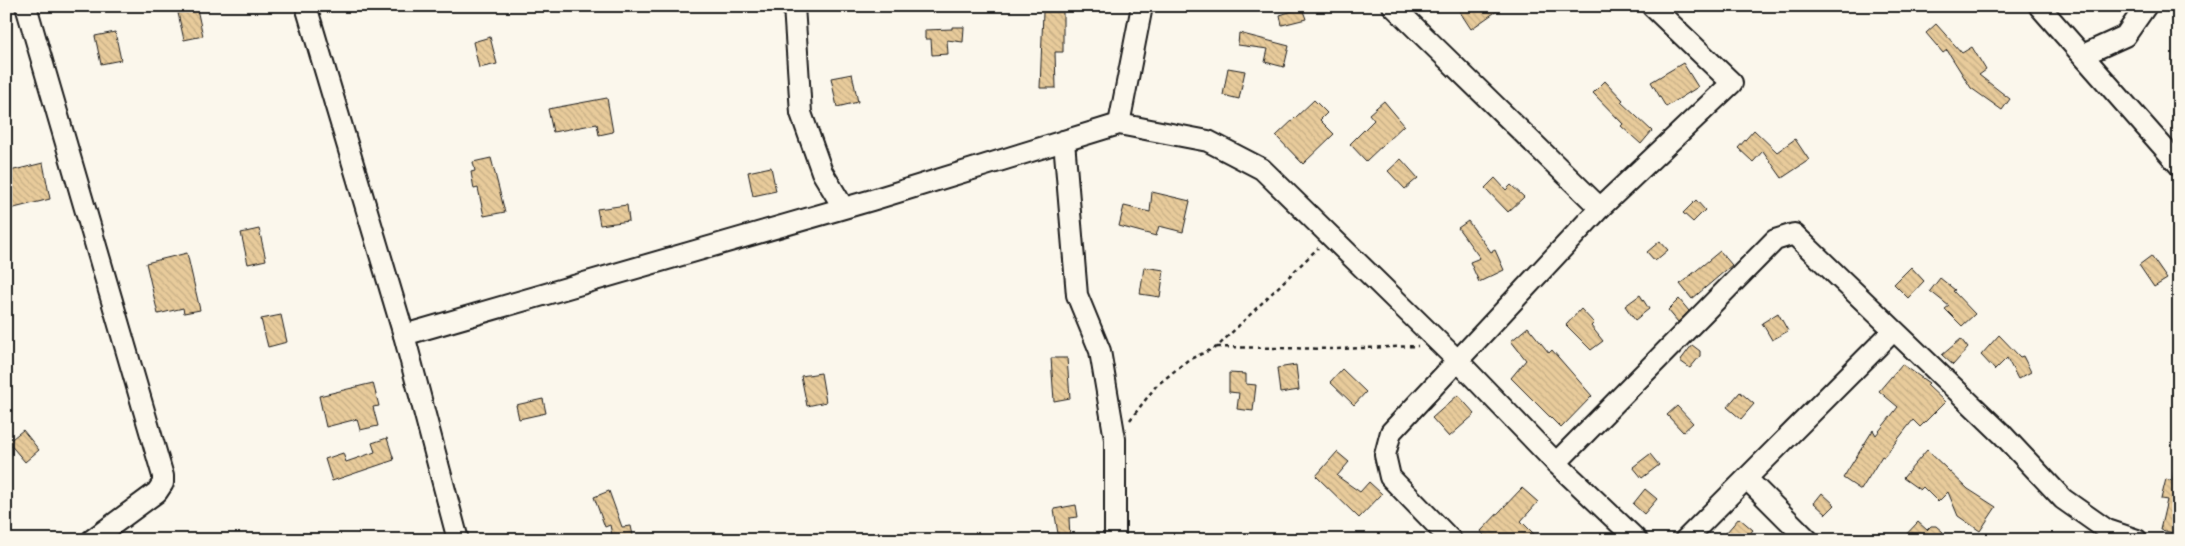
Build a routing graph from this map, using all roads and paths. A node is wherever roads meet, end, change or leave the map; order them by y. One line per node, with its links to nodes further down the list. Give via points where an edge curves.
1 (26, 6): 24 (street, via 163,476 157,492)
2 (306, 6): 17 (street)
3 (794, 6): 13 (street, via 801,113 822,172)
4 (1142, 6): 10 (street)
5 (1393, 6): 14 (street)
6 (1652, 6): 14 (street, via 1732,83)
7 (2039, 6): 9 (street)
8 (2146, 6): 9 (street, via 2125,36)
9 (2083, 55): 12 (street)
10 (1119, 124): 11 (street); 15 (street, via 1208,141 1262,169)
11 (1064, 141): 13 (street); 21 (street, via 1077,295 1100,351)
12 (2179, 165)
13 (843, 207): 17 (street)
14 (1600, 208): 20 (street)
15 (1331, 235): 18 (street); 19 (path)
16 (1893, 331): 22 (street, via 1795,234 1780,238); 23 (street); 31 (street, via 2002,434 2063,499 2107,530)
17 (404, 335): 25 (street)
18 (1442, 346): 19 (path, via 1336,349); 20 (street)
19 (1217, 347): 21 (path, via 1188,360 1156,386)
20 (1457, 360): 22 (street); 27 (street, via 1391,432 1385,455 1390,477)
21 (1115, 439): 26 (street)
22 (1556, 463): 28 (street)
23 (1747, 479): 29 (street); 30 (street)
24 (92, 540)
25 (458, 540)
26 (1116, 540)
27 (1451, 540)
28 (1636, 540)
29 (1685, 540)
30 (1808, 540)
31 (2137, 540)

